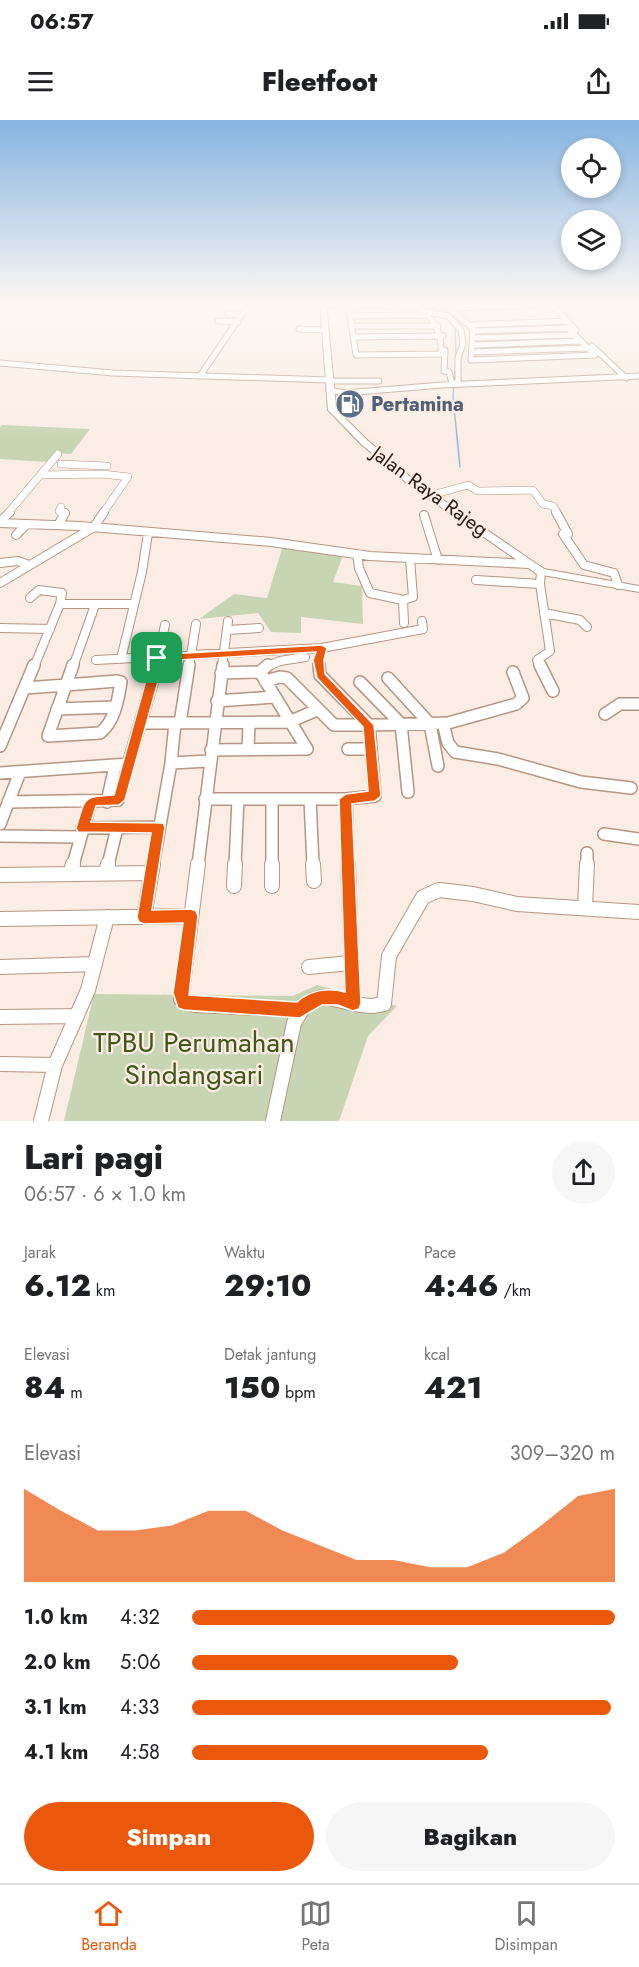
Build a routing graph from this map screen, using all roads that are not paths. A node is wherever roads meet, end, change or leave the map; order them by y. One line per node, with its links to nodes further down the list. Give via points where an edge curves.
1 (219, 349): 13 (street)
2 (326, 349): 17 (main road, Jalan Raya Rajeg)
3 (446, 349): 4 (street, via 444,371 449,372 455,383)
4 (462, 349)
5 (472, 349): 10 (street)
6 (567, 349): 9 (street)
7 (589, 349): 11 (street, via 595,355)
8 (596, 349): 15 (street)
9 (530, 350): 10 (street); 11 (street)
10 (472, 352): 11 (street, via 471,360)
11 (536, 357)
12 (0, 363): 13 (street, via 73,371)
13 (200, 376): 17 (street)
14 (639, 376): 15 (street)
15 (625, 377): 17 (street, via 345,393); 17 (street, via 347,394)
16 (379, 381): 17 (street)
17 (329, 389): 23 (main road, Jalan Raya Rajeg, via 332,410 411,482)
18 (58, 453): 22 (street)
19 (111, 458): 21 (street)
20 (61, 464): 21 (street)
21 (105, 470): 22 (street); 29 (street, via 128,477)
22 (41, 476): 26 (street)
23 (432, 495): 36 (main road, Jalan Raya Rajeg); 42 (street, via 468,485 478,491 533,490 543,504 553,506 568,534 563,534 582,564 614,573)
24 (61, 507): 28 (street, via 59,511 65,513)
25 (424, 516): 34 (street)
26 (0, 522): 27 (street)
27 (26, 525): 28 (street); 31 (street)
28 (58, 525): 29 (street)
29 (92, 528): 30 (street); 37 (street)
30 (148, 532): 32 (street); 47 (street)
31 (16, 536)
32 (357, 554): 33 (street); 45 (street, via 370,594)
33 (410, 559): 34 (street); 45 (street, via 413,597)
34 (438, 560): 36 (street)
35 (0, 563): 37 (street, via 18,561)
36 (529, 564): 38 (main road, Jalan Raya Rajeg)
37 (29, 565): 40 (street)
38 (541, 572): 41 (street); 42 (main road, Jalan Raya Rajeg)
39 (476, 580): 41 (street)
40 (0, 583)
41 (540, 584): 49 (street)
42 (618, 585): 43 (main road, Jalan Raya Rajeg)
43 (639, 589)
44 (30, 598): 46 (street, via 39,590 62,593)
45 (403, 600): 52 (street)
46 (60, 604): 48 (street); 57 (street)
47 (133, 604): 48 (street); 64 (street)
48 (94, 606): 71 (street)
49 (544, 613): 54 (street, via 580,620); 73 (street, via 550,652 537,660)
50 (422, 621): 58 (street, via 423,629)
51 (196, 624): 61 (street)
52 (404, 624)
53 (165, 625): 63 (street)
54 (587, 627)
55 (0, 628): 57 (street)
56 (259, 628): 60 (street, via 228,625)
57 (50, 629): 72 (street)
58 (322, 648): 59 (street); 89 (street, via 318,660 320,675)
59 (264, 651): 60 (street); 67 (street)
60 (223, 654): 61 (street); 68 (street)
61 (189, 655): 63 (street); 83 (street)
62 (305, 657): 67 (street)
63 (157, 658): 64 (street); 82 (street)
64 (121, 659): 65 (street)
65 (96, 660)
66 (513, 672): 85 (street, via 521,702)
67 (263, 673): 68 (street); 74 (street); 79 (street, via 287,678)
68 (221, 674): 75 (street)
69 (388, 678): 88 (street)
70 (360, 682): 87 (street)
71 (65, 685): 72 (street); 77 (street, via 121,683); 78 (street)
72 (25, 688): 90 (street)
73 (553, 691)
74 (274, 697): 75 (street); 81 (street)
75 (217, 701): 86 (street)
76 (639, 704): 80 (street, via 612,706)
77 (115, 707): 78 (street); 78 (street, via 103,732 51,736)
78 (57, 709)
79 (317, 710): 81 (street); 89 (street, via 334,725)
80 (605, 714)
81 (289, 722): 84 (street); 93 (street, via 307,749)
82 (140, 723): 83 (street); 96 (street, via 135,748)
83 (178, 723): 86 (street); 95 (street)
84 (249, 723): 86 (street); 93 (street)
85 (443, 723): 88 (street); 100 (street, via 448,743 455,752 520,764 581,782)
86 (214, 724): 94 (street)
87 (401, 724): 88 (street); 89 (street); 101 (street)
88 (430, 724): 97 (street)
89 (369, 725): 92 (street)
90 (0, 746)
91 (348, 749): 92 (street)
92 (371, 749): 106 (street, via 375,796)
93 (248, 750): 94 (street)
94 (210, 756): 95 (street); 102 (street)
95 (171, 763): 110 (street)
96 (122, 765): 98 (street); 107 (street, via 113,801)
97 (438, 766)
98 (20, 772): 99 (street); 108 (street)
99 (0, 773)
100 (632, 788)
101 (408, 792)
102 (204, 799): 103 (street); 126 (street)
103 (238, 799): 104 (street); 122 (street)
104 (272, 799): 105 (street); 123 (street)
105 (310, 799): 106 (street); 121 (street)
106 (346, 799): 130 (street)
107 (91, 801): 108 (street); 112 (street)
108 (8, 802): 109 (street)
109 (0, 824)
110 (158, 827): 111 (street); 118 (street)
111 (117, 828): 112 (street); 117 (street)
112 (81, 832): 114 (street); 119 (street)
113 (604, 834): 115 (street)
114 (0, 836)
115 (639, 839)
116 (587, 853): 124 (street)
117 (106, 873): 118 (street); 119 (street)
118 (151, 873): 128 (street)
119 (70, 874): 120 (street)
120 (0, 875)
121 (314, 881)
122 (234, 886)
123 (272, 886)
124 (585, 908): 125 (street); 134 (street, via 517,904 473,894 428,893 389,956 384,1004)
125 (639, 912)
126 (191, 916): 128 (street); 135 (street, via 180,993 184,1002)
127 (107, 917): 128 (street); 129 (street); 131 (street)
128 (144, 917)
129 (0, 919)
130 (350, 963): 132 (street); 134 (street)
131 (95, 964): 133 (street); 136 (street)
132 (309, 967)
133 (1, 970)
134 (353, 1003): 135 (street, via 322,997)
135 (300, 1010): 141 (street)
136 (77, 1016): 137 (street); 139 (street)
137 (0, 1017)
138 (0, 1064): 139 (street)
139 (55, 1065): 140 (street)
140 (41, 1121)
141 (273, 1121)

